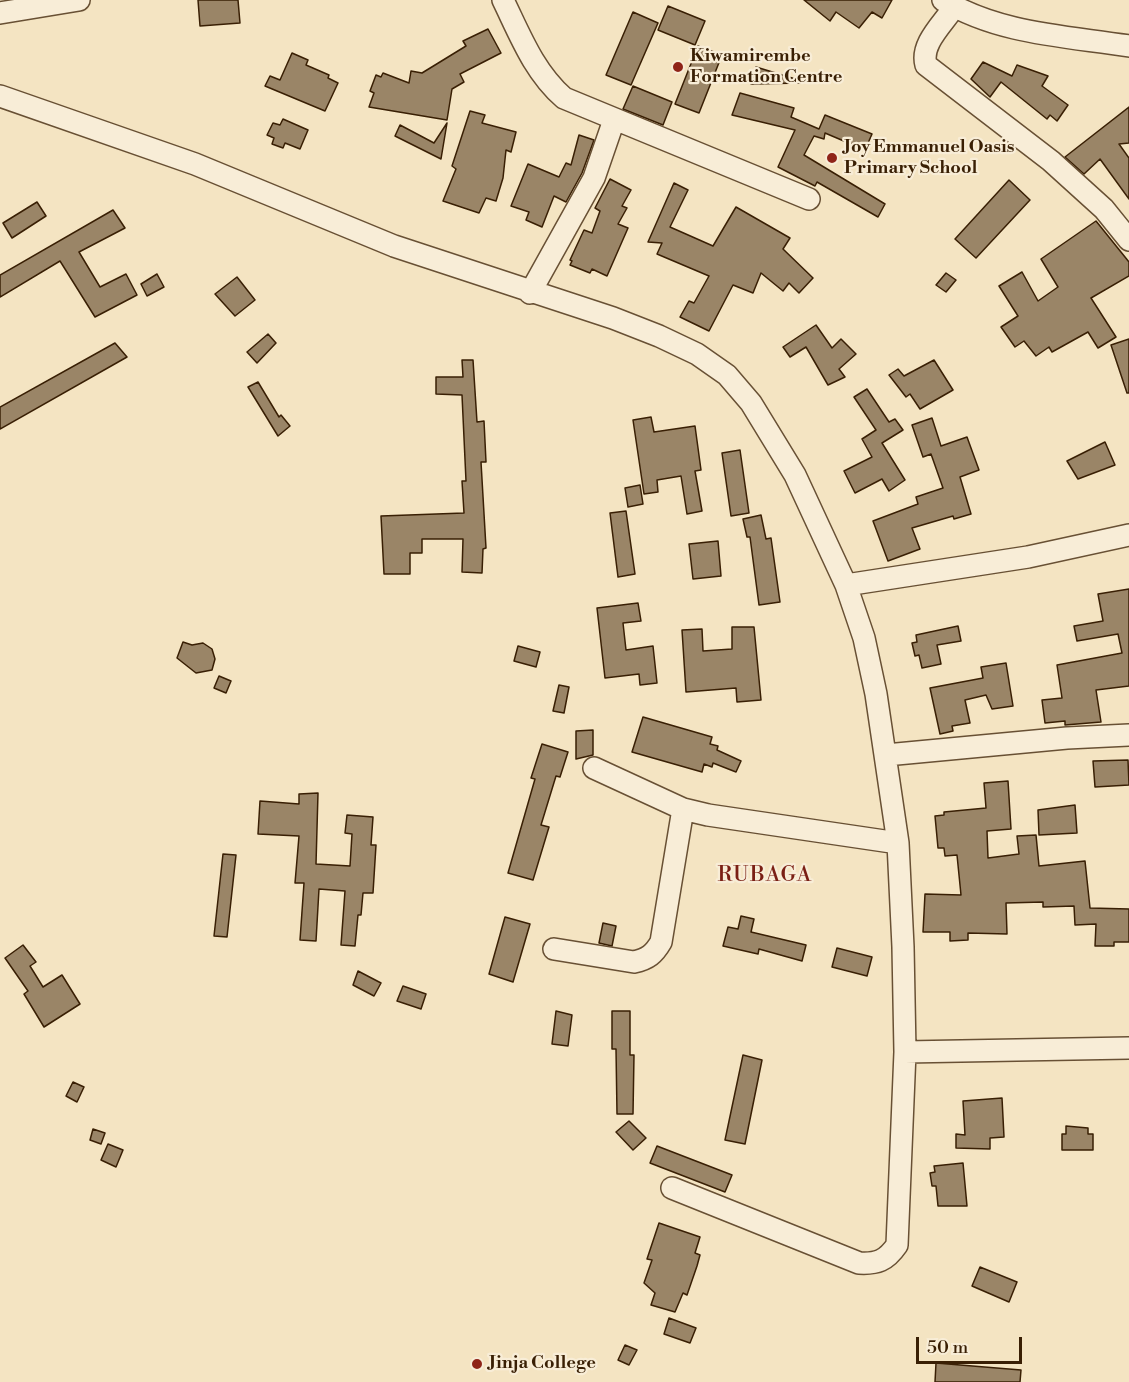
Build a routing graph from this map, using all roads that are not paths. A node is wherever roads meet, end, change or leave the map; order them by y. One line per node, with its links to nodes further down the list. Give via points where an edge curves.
1 (79, 0): 4 (street)
2 (503, 0): 9 (street, via 549,85 564,98)
3 (949, 4): 6 (street, via 1019,30); 11 (street, via 927,46 926,65 1051,161 1104,209)
4 (0, 13)
5 (1129, 33): 6 (street)
6 (1087, 39): 7 (street)
7 (1129, 46)
8 (0, 96): 12 (street, via 195,164 394,246)
9 (614, 120): 10 (street); 12 (street, via 594,177)
10 (809, 199)
11 (1129, 240)
12 (530, 293): 14 (street, via 659,336 697,354 727,375 751,403 795,475)
13 (1129, 535): 14 (street, via 1028,557)
14 (846, 585): 16 (street, via 864,639)
15 (1129, 735): 16 (street)
16 (886, 755): 19 (street)
17 (594, 768): 18 (street)
18 (683, 808): 19 (street); 20 (street, via 661,942 655,951 634,962)
19 (898, 843): 22 (street)
20 (554, 949)
21 (1129, 1048): 22 (street)
22 (905, 1052): 23 (street, via 897,1245 889,1257 876,1263 858,1263)
23 (672, 1188)

